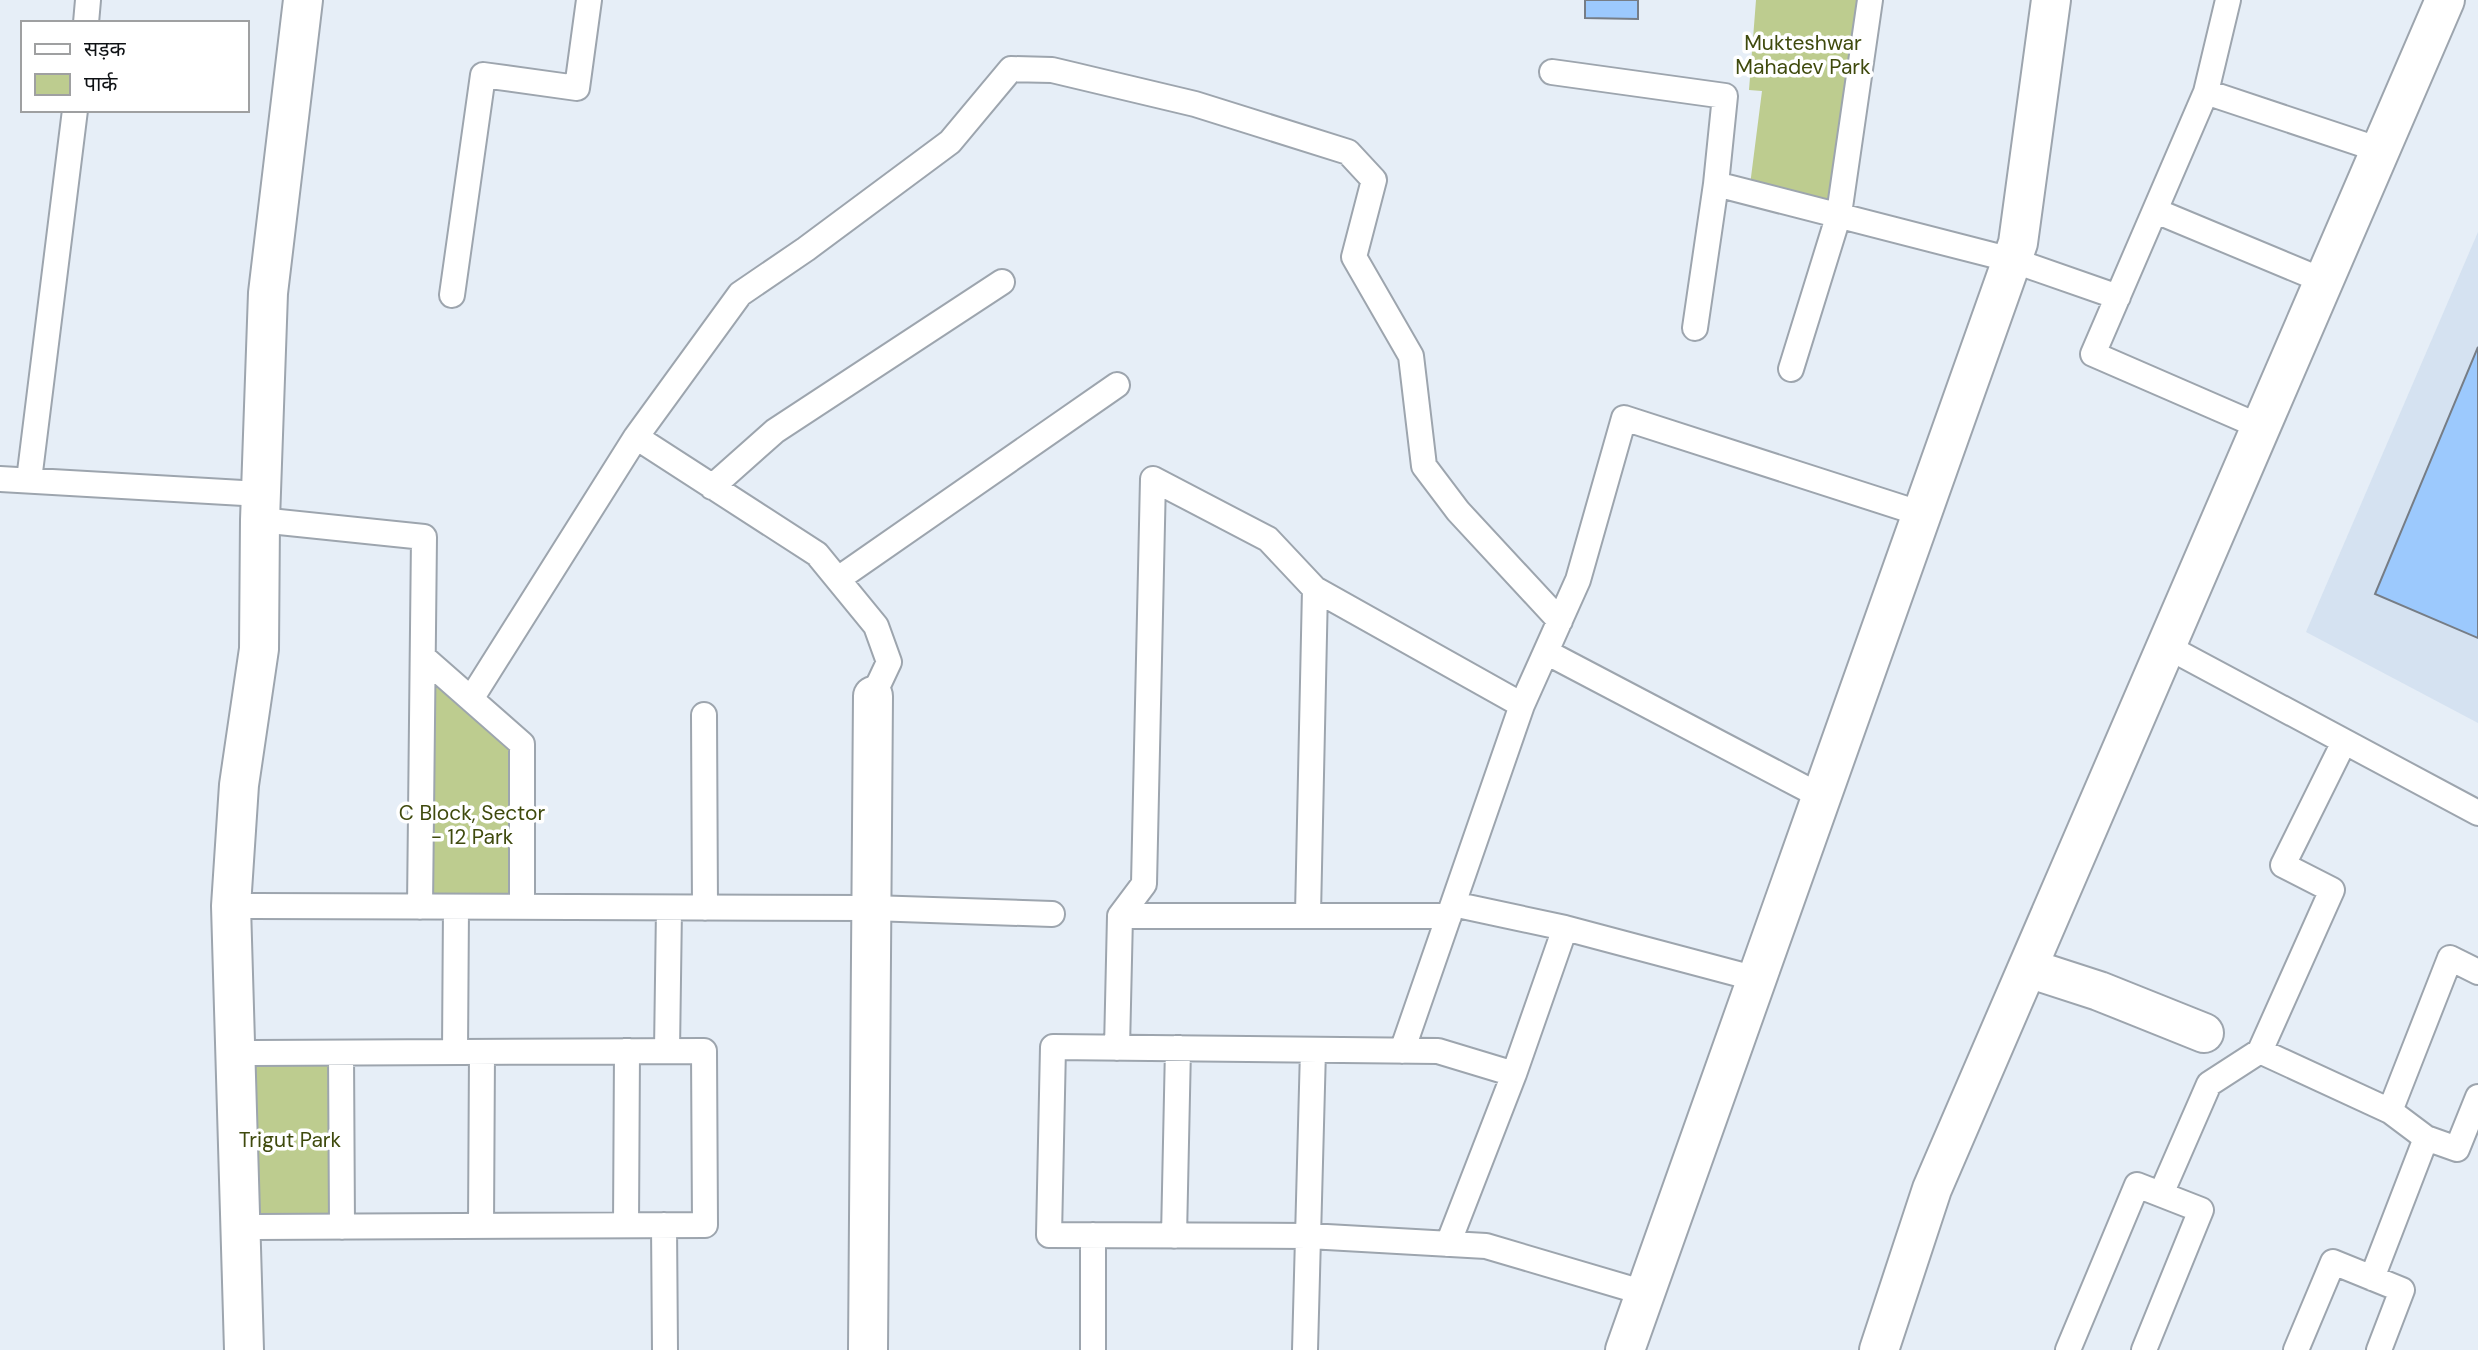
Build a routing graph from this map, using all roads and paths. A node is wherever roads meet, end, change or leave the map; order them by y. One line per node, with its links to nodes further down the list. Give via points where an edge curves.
1 (88, 0): 8 (lane)
2 (303, 0): 29 (street, via 268,293)
3 (589, 0): 19 (lane, via 577,88 483,75)
4 (1870, 0): 15 (lane)
5 (2051, 0): 16 (street)
6 (2228, 0): 10 (lane)
7 (2435, 3): 12 (street)
8 (86, 21)
9 (1552, 72): 13 (lane, via 1725,96)
10 (2206, 92): 12 (lane); 14 (lane)
11 (75, 112): 27 (lane)
12 (2380, 150): 17 (street)
13 (1716, 184): 15 (lane); 21 (lane)
14 (2156, 211): 17 (lane); 20 (lane)
15 (1839, 214): 16 (lane); 22 (lane)
16 (2012, 260): 20 (lane); 30 (street)
17 (2324, 281): 24 (street)
18 (1002, 282): 28 (lane, via 775,431)
19 (452, 295)
20 (2118, 297): 24 (lane, via 2093,354)
21 (1695, 328)
22 (1791, 369)
23 (1117, 385): 31 (lane)
24 (2261, 426): 34 (street)
25 (636, 437): 28 (lane); 33 (lane, via 740,293 950,142 1011,69 1052,70 1195,104 1348,152 1374,180 1354,257 1411,356 1424,466 1458,511); 38 (lane)
26 (0, 479): 27 (lane)
27 (29, 480): 29 (lane)
28 (712, 487): 31 (lane, via 817,554)
29 (260, 507): 36 (lane, via 424,537); 44 (street, via 259,649 239,785)
30 (1922, 514): 33 (lane, via 1624,418 1578,580); 42 (street)
31 (838, 579): 37 (lane, via 876,626 889,662)
32 (1315, 589): 39 (lane); 53 (lane); 54 (lane, via 1268,538 1153,479 1144,884)
33 (1560, 621): 35 (lane)
34 (2166, 646): 41 (lane); 57 (street)
35 (1546, 652): 39 (lane); 42 (lane)
36 (423, 657): 38 (lane); 45 (lane)
37 (873, 696): 50 (street)
38 (471, 699): 47 (lane, via 522,744)
39 (1521, 705): 51 (lane)
40 (704, 715): 49 (lane)
41 (2344, 742): 43 (lane); 66 (lane, via 2283,865 2332,890)
42 (1822, 797): 58 (street)
43 (2478, 813)
44 (231, 906): 45 (lane); 69 (street)
45 (421, 907): 46 (lane)
46 (456, 907): 47 (lane); 67 (lane)
47 (522, 907): 48 (lane)
48 (669, 908): 49 (lane); 64 (lane)
49 (705, 908): 50 (lane)
50 (871, 908): 52 (lane); 89 (street)
51 (1451, 910): 53 (lane); 55 (lane); 65 (lane)
52 (1052, 914)
53 (1308, 914): 54 (lane)
54 (1120, 916): 60 (lane)
55 (1565, 928): 58 (lane); 71 (lane)
56 (2476, 966): 73 (lane, via 2450,958)
57 (2028, 968): 59 (street); 93 (street, via 1932,1189)
58 (1757, 979): 86 (street)
59 (2204, 1033)
60 (1117, 1048): 61 (lane); 81 (lane, via 1053,1047 1049,1235)
61 (1178, 1048): 62 (lane); 82 (lane)
62 (1313, 1050): 65 (lane); 83 (lane)
63 (627, 1051): 64 (lane); 68 (lane); 76 (lane)
64 (667, 1051): 77 (lane, via 704,1051 705,1225)
65 (1402, 1051): 71 (lane, via 1438,1051)
66 (2260, 1051): 73 (lane); 75 (lane, via 2209,1084)
67 (454, 1052): 68 (lane); 70 (lane)
68 (482, 1052): 78 (lane)
69 (236, 1053): 70 (lane); 79 (street)
70 (341, 1053): 80 (lane)
71 (1514, 1074): 84 (lane)
72 (2478, 1097): 74 (lane, via 2458,1149)
73 (2390, 1111): 74 (lane)
74 (2426, 1138): 85 (lane)
75 (2161, 1194): 94 (lane, via 2137,1185); 95 (lane, via 2202,1210)
76 (626, 1225): 77 (lane); 78 (lane)
77 (664, 1225): 88 (lane)
78 (481, 1226): 80 (lane)
79 (241, 1227): 80 (lane); 87 (street)
80 (342, 1227)
81 (1093, 1235): 82 (lane); 90 (lane)
82 (1174, 1236): 83 (lane)
83 (1308, 1236): 84 (lane); 91 (lane)
84 (1448, 1244): 86 (lane, via 1486,1246)
85 (2372, 1278): 96 (lane, via 2333,1262); 97 (lane, via 2402,1290)
86 (1645, 1293): 92 (street)
87 (244, 1350)
88 (665, 1350)
89 (869, 1350)
90 (1093, 1350)
91 (1305, 1350)
92 (1625, 1350)
93 (1878, 1350)
94 (2068, 1350)
95 (2144, 1350)
96 (2296, 1350)
97 (2379, 1350)

